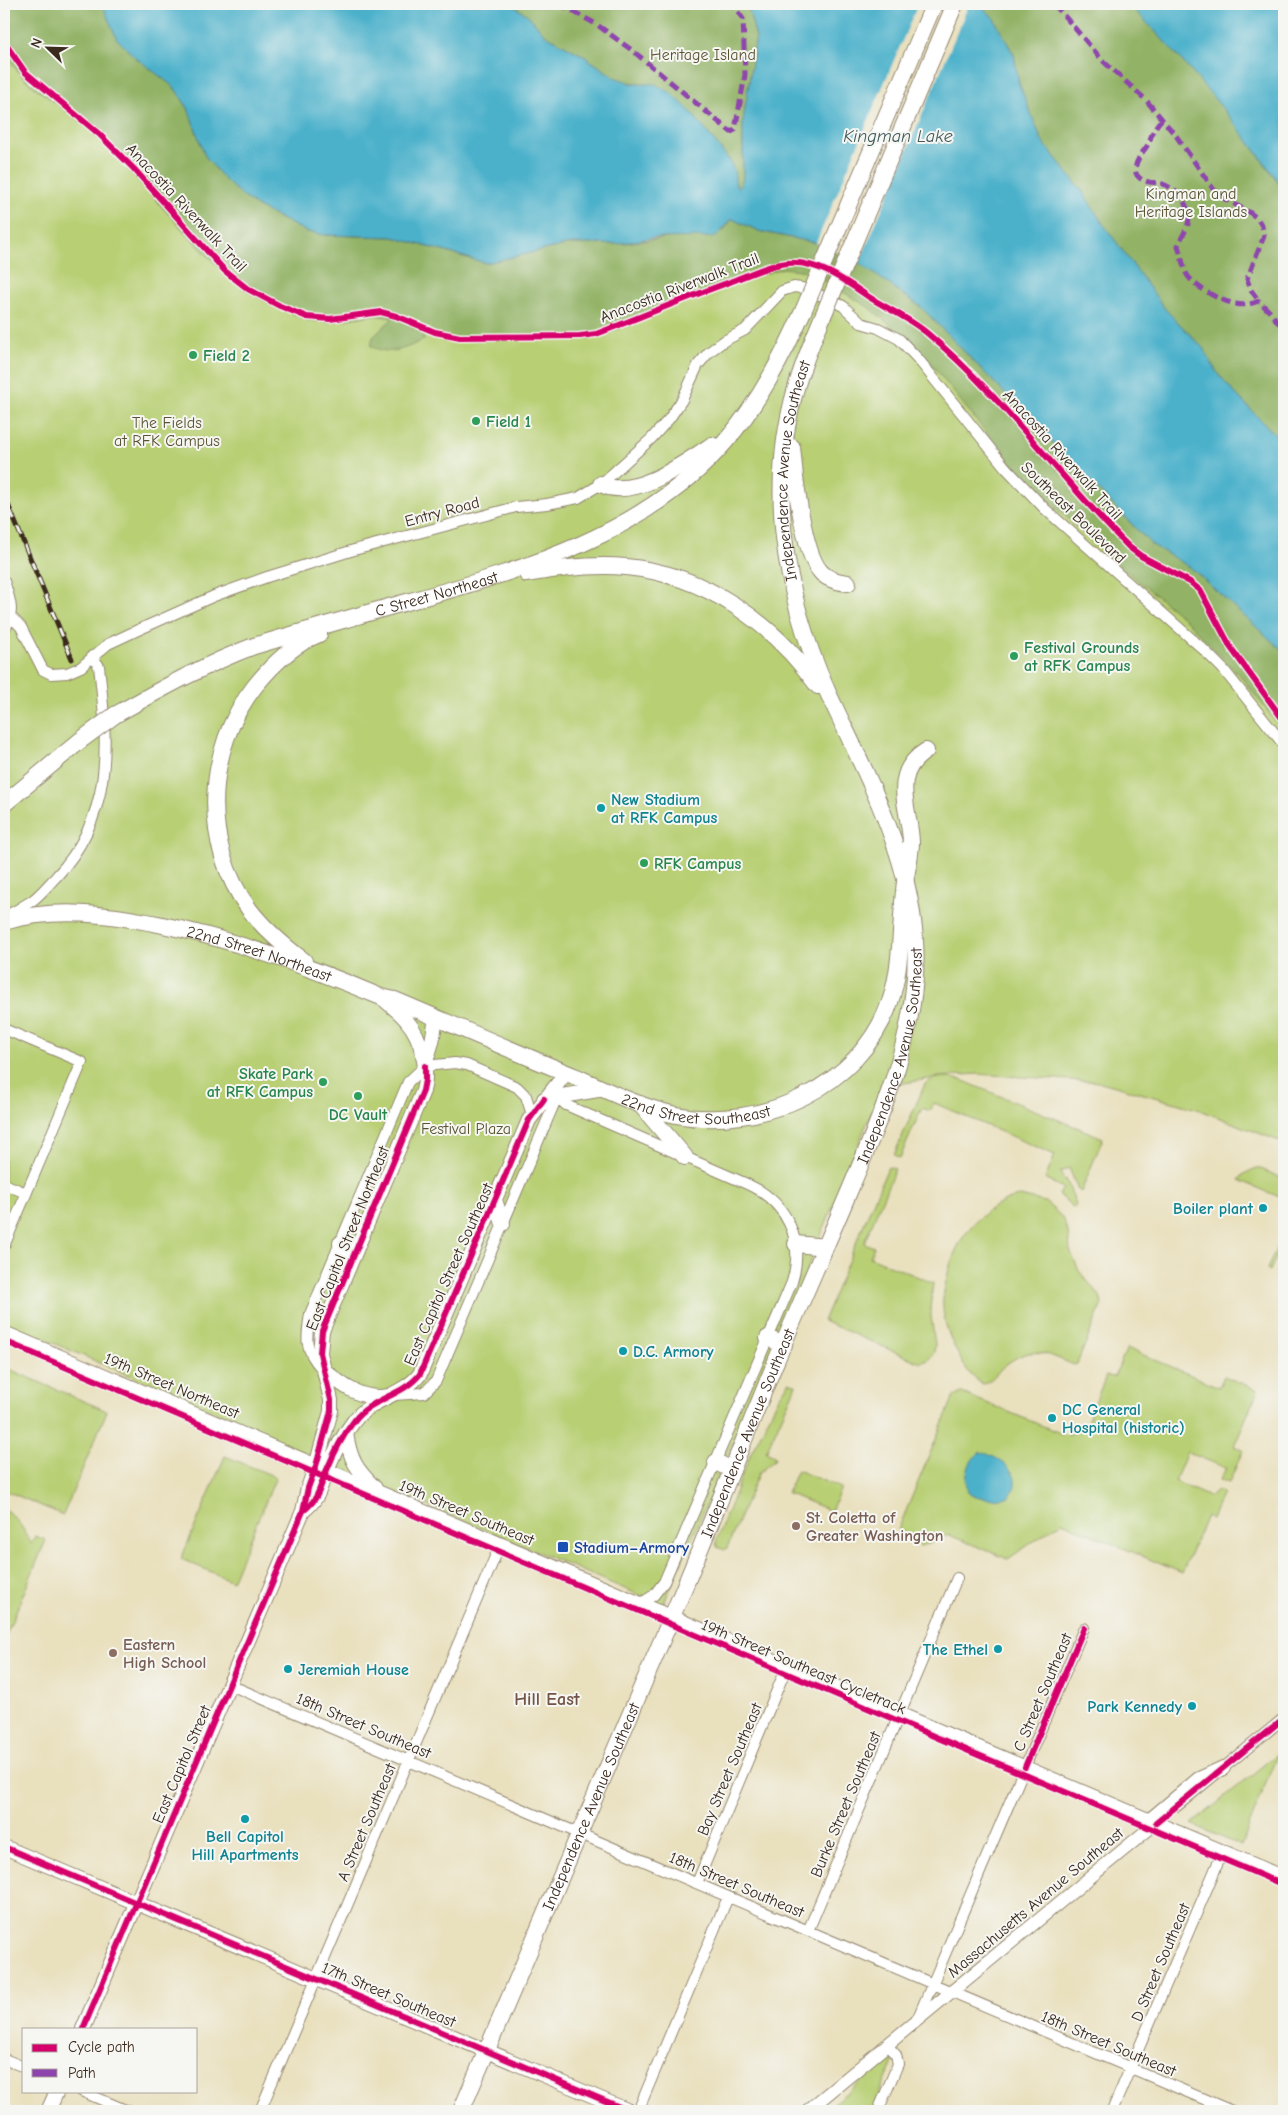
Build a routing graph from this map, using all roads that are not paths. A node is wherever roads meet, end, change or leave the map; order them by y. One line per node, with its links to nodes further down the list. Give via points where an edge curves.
1 (934, 4): 5 (main road, C Street Northeast, bridge, via 804,309)
2 (955, 4): 4 (main road, Independence Avenue Southeast, bridge, via 806,356)
3 (843, 306): 6 (street, Entry Road, via 807,289 794,287 782,291 745,330 709,352 698,365 669,419); 15 (street, Southeast Boulevard, via 861,323 899,339 1005,467 1045,509 1203,649)
4 (795, 392): 9 (main road, via 791,432 800,512 814,562 821,573); 14 (main road, Independence Avenue Southeast, via 782,456 783,540 799,618)
5 (747, 413): 6 (main road, via 716,442 660,476 619,490); 8 (main road, C Street Northeast, via 725,442 697,470 630,520 595,540)
6 (601, 484): 13 (street, Entry Road, via 578,498 516,507 249,582 108,644)
7 (4, 581): 10 (street, Entry Road, via 12,607)
8 (480, 581): 11 (main road, C Street Northeast, via 349,618); 14 (main road, via 600,566 648,570 694,584 740,608 771,633 800,663)
9 (848, 583)
10 (11, 617): 12 (street); 13 (street, Entry Road, via 20,627 43,670 50,674 67,674)
11 (323, 629): 17 (main road, bridge, via 254,646 208,665 115,715); 19 (main road, via 267,671 245,700 221,754 215,791 223,854 235,885)
12 (4, 630)
13 (92, 656): 20 (street, via 99,666 106,751 102,791 90,830 70,862 35,899)
14 (837, 712): 18 (main road, Independence Avenue Southeast, via 884,813)
15 (1284, 745)
16 (926, 751): 18 (main road, via 914,759 906,778 904,791 911,842)
17 (4, 804)
18 (905, 878): 22 (main road, Independence Avenue Southeast)
19 (252, 913): 23 (main road); 24 (main road, via 286,946)
20 (4, 918)
21 (4, 922): 23 (main road, 22nd Street Northeast, via 48,914 106,916 180,929)
22 (909, 942): 28 (main road, Independence Avenue Southeast, via 885,1014); 44 (main road, Independence Avenue Southeast, via 915,985 903,1049 885,1106)
23 (265, 952): 24 (main road, 22nd Street Northeast)
24 (318, 970): 25 (main road, 22nd Street Northeast)
25 (381, 997): 26 (main road, 22nd Street Northeast); 30 (main road, East Capitol Street Northeast, via 411,1026)
26 (436, 1018): 29 (main road, 22nd Street Northeast); 30 (main road)
27 (4, 1029): 38 (street, via 82,1062)
28 (871, 1037): 34 (main road, 22nd Street Southeast, via 851,1062 821,1086 768,1111 734,1118 704,1118 671,1114)
29 (504, 1047): 31 (main road, 22nd Street Southeast)
30 (425, 1066): 35 (street, via 464,1064 491,1075 520,1090); 41 (street, East Capitol Street Northeast, via 404,1088); 45 (main road, East Capitol Street Northeast, via 423,1091)
31 (566, 1074): 32 (main road, 22nd Street Southeast); 33 (main road)
32 (604, 1089): 33 (main road); 34 (main road, 22nd Street Southeast)
33 (551, 1098): 35 (main road, East Capitol Street Southeast); 36 (street, 22nd Street Southeast); 40 (street, East Capitol Street Southeast)
34 (640, 1104): 36 (main road)
35 (532, 1115): 39 (main road, East Capitol Street Southeast)
36 (685, 1157): 42 (street, 22nd Street Southeast, via 769,1196 786,1216)
37 (4, 1184): 38 (street)
38 (26, 1194): 43 (street)
39 (495, 1200): 40 (main road); 50 (main road, East Capitol Street Southeast, via 424,1368 410,1386)
40 (503, 1224): 50 (street, East Capitol Street Southeast, via 433,1386 419,1394)
41 (340, 1243): 45 (main road); 49 (street, East Capitol Street Northeast, via 308,1323 308,1348)
42 (796, 1244): 44 (main road); 47 (street, Independence Avenue Southeast, via 794,1276)
43 (4, 1246)
44 (825, 1247): 48 (main road, Independence Avenue Southeast)
45 (347, 1270): 49 (main road, East Capitol Street Northeast, via 322,1331)
46 (4, 1333): 53 (main road, 19th Street Northeast)
47 (768, 1338): 48 (main road); 52 (street, Independence Avenue Southeast)
48 (784, 1345): 54 (main road, Independence Avenue Southeast)
49 (322, 1369): 50 (main road, via 353,1392 375,1397); 53 (main road, East Capitol Street Northeast, via 332,1405)
50 (393, 1395): 51 (main road, East Capitol Street Southeast, via 364,1411)
51 (346, 1433): 53 (main road, East Capitol Street Southeast); 55 (main road, via 354,1465)
52 (716, 1462): 54 (main road); 59 (street, Independence Avenue Southeast, via 664,1582 654,1595)
53 (321, 1468): 55 (main road, 19th Street Southeast); 56 (main road, East Capitol Street Northeast, via 308,1488)
54 (732, 1470): 60 (main road, Independence Avenue Southeast)
55 (380, 1494): 57 (main road, 19th Street Southeast)
56 (303, 1511): 63 (main road, East Capitol Street)
57 (500, 1545): 59 (main road, 19th Street Southeast); 66 (street, A Street Southeast)
58 (957, 1578): 64 (street, Burke Street Southeast)
59 (640, 1604): 60 (main road, 19th Street Southeast)
60 (671, 1617): 62 (main road, 19th Street Southeast); 70 (main road, Independence Avenue Southeast)
61 (1084, 1628): 67 (street, C Street Southeast)
62 (788, 1666): 64 (main road, 19th Street Southeast); 74 (street, Bay Street Southeast)
63 (230, 1684): 66 (street, 18th Street Southeast); 76 (main road, East Capitol Street)
64 (899, 1714): 67 (main road, 19th Street Southeast); 77 (street, Burke Street Southeast)
65 (1284, 1718): 68 (street)
66 (408, 1760): 70 (street, 18th Street Southeast); 78 (street, A Street Southeast)
67 (1025, 1767): 69 (main road, 19th Street Southeast); 79 (street, C Street Southeast)
68 (1223, 1768): 69 (main road, via 1199,1779)
69 (1153, 1822): 72 (main road, 19th Street Southeast); 80 (street, Massachusetts Avenue Southeast)
70 (579, 1833): 74 (street, 18th Street Southeast); 84 (main road, Independence Avenue Southeast)
71 (4, 1847): 76 (main road, 17th Street Southeast)
72 (1223, 1851): 73 (main road, 19th Street Southeast); 87 (street, D Street Southeast)
73 (1284, 1878)
74 (697, 1883): 75 (street, 18th Street Southeast)
75 (728, 1896): 77 (street, 18th Street Southeast); 95 (street)
76 (137, 1903): 78 (main road, 17th Street Southeast); 82 (main road, East Capitol Street)
77 (808, 1930): 79 (street, 18th Street Southeast)
78 (316, 1978): 84 (main road, 17th Street Southeast); 92 (street, A Street Southeast)
79 (933, 1984): 80 (street, 18th Street Southeast); 81 (street, C Street Southeast)
80 (952, 1992): 81 (street, Massachusetts Avenue Southeast); 87 (street, 18th Street Southeast)
81 (917, 2021): 83 (street, Massachusetts Avenue Southeast)
82 (83, 2028)
83 (888, 2045): 96 (street, Massachusetts Avenue Southeast); 97 (street, via 898,2064)
84 (487, 2051): 93 (main road, Independence Avenue Southeast); 94 (main road, 17th Street Southeast)
85 (4, 2059): 86 (street)
86 (22, 2066)
87 (1131, 2068): 98 (street, D Street Southeast); 99 (street, 18th Street Southeast)
88 (57, 2092): 90 (main road)
89 (83, 2092): 91 (street)
90 (48, 2111)
91 (128, 2111)
92 (260, 2111)
93 (461, 2111)
94 (629, 2111)
95 (638, 2111)
96 (807, 2111)
97 (878, 2111)
98 (1112, 2111)
99 (1232, 2111)

